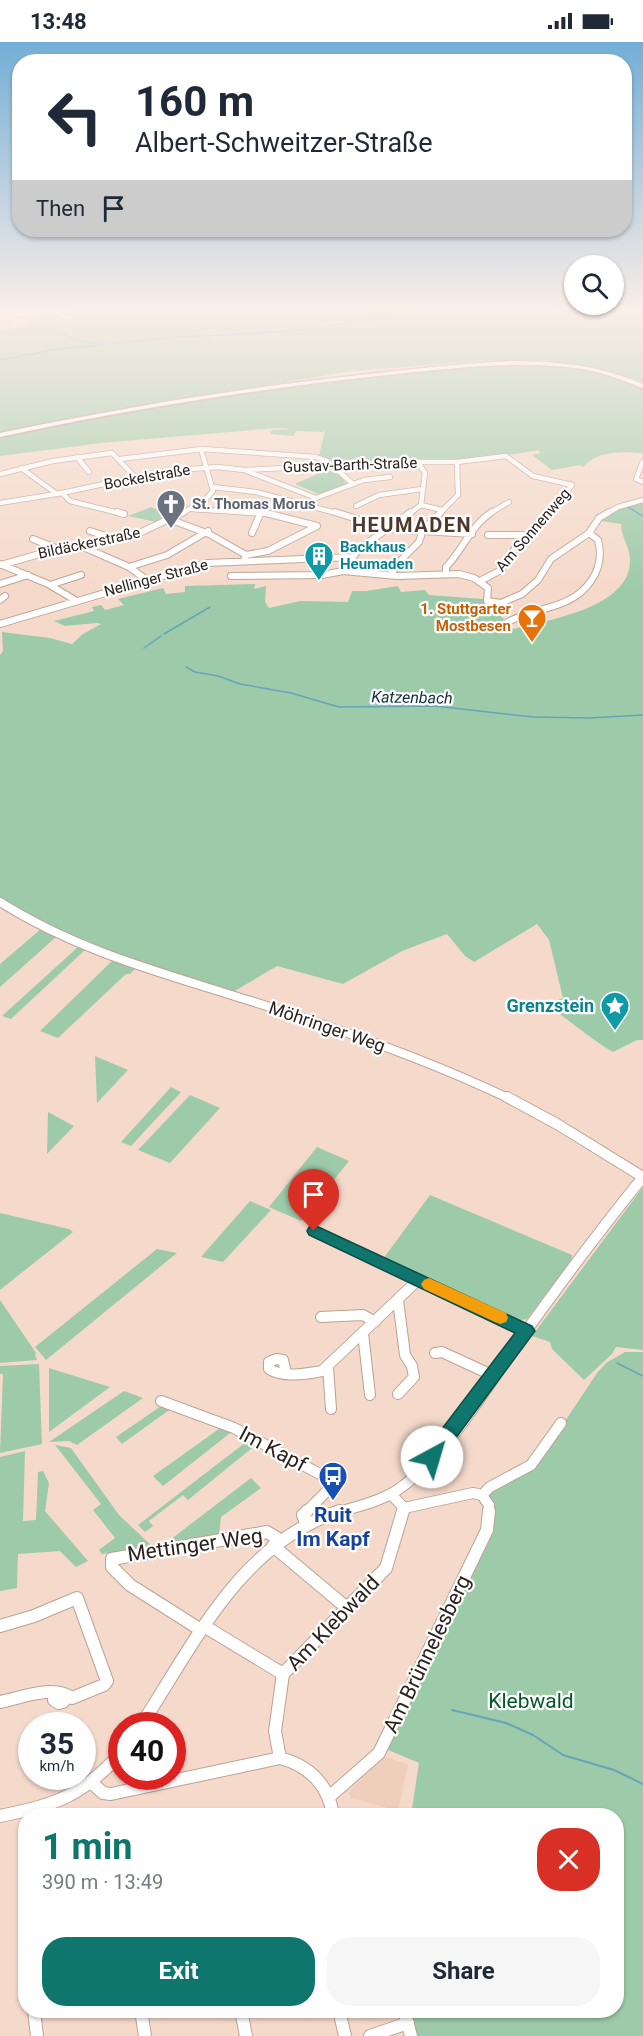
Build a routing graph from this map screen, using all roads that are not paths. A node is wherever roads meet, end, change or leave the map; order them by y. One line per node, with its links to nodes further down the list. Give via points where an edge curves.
1 (172, 402): 2 (main road)
2 (0, 435)
3 (201, 449): 5 (street); 9 (street); 10 (street, via 316,457)
4 (77, 457): 5 (street, via 112,453); 11 (street); 14 (street)
5 (120, 459): 16 (street)
6 (643, 461): 12 (street)
7 (417, 462): 8 (street, Gustav-Barth-Straße); 10 (street, Gustav-Barth-Straße); 21 (street, via 425,473)
8 (457, 462): 32 (street, via 458,495); 44 (street, Am Sonnenweg, via 509,457 533,477 572,485 540,525)
9 (207, 467): 13 (street, Bockelstraße); 16 (street, Bockelstraße); 20 (street)
10 (334, 467): 13 (street, Gustav-Barth-Straße); 19 (street)
11 (21, 468): 15 (street); 22 (street)
12 (640, 469): 18 (street, via 636,479)
13 (244, 470): 24 (street, Bockelstraße)
14 (89, 472)
15 (0, 474)
16 (135, 477): 22 (street, Bockelstraße)
17 (390, 477): 19 (street)
18 (643, 482)
19 (352, 483): 24 (street)
20 (213, 487): 23 (street); 31 (street, Bildäckerstraße, via 211,495)
21 (422, 489): 29 (street); 30 (street, via 392,493)
22 (59, 494): 27 (street, Bockelstraße); 34 (street, via 70,501)
23 (280, 498): 28 (street); 33 (street)
24 (316, 498): 28 (street)
25 (643, 500): 41 (street, via 608,512)
26 (509, 502): 42 (street, via 484,517)
27 (0, 503)
28 (308, 505): 36 (street)
29 (421, 505): 32 (street); 36 (street)
30 (356, 506)
31 (191, 508): 33 (street); 35 (street, Bildäckerstraße)
32 (442, 510): 39 (street)
33 (261, 512): 40 (street); 49 (street, via 317,526 268,551)
34 (124, 514)
35 (169, 519): 38 (street); 46 (street, Bildäckerstraße)
36 (388, 529): 39 (street); 50 (street)
37 (90, 531): 46 (street)
38 (208, 531): 49 (street); 52 (street, via 167,555)
39 (424, 531): 42 (street); 56 (street)
40 (252, 533)
41 (589, 533): 62 (street, via 551,559 531,587 507,602 487,601 488,588); 67 (street, via 598,540 600,563 580,596)
42 (472, 534): 54 (street)
43 (488, 535): 44 (street)
44 (526, 535): 62 (street, Am Sonnenweg, via 501,570)
45 (33, 539): 48 (street)
46 (118, 540): 47 (street, Bildäckerstraße)
47 (80, 546): 48 (street, Bildäckerstraße); 52 (street)
48 (58, 549): 51 (street, Bildäckerstraße)
49 (245, 557): 50 (street, Nellinger Straße); 60 (street, Nellinger Straße)
50 (352, 557): 53 (street)
51 (1, 565): 57 (street)
52 (129, 567): 60 (street)
53 (343, 571): 55 (street); 56 (street, via 354,575)
54 (446, 572): 56 (street, via 420,576); 62 (street)
55 (333, 574): 59 (street); 61 (street)
56 (391, 574)
57 (28, 575): 63 (street); 64 (street)
58 (81, 575): 64 (street)
59 (231, 576)
60 (147, 580): 65 (street, Nellinger Straße)
61 (323, 581)
62 (480, 581)
63 (0, 584)
64 (50, 585): 65 (street)
65 (75, 600): 68 (street, Nellinger Straße)
66 (0, 616): 68 (street)
67 (508, 622)
68 (3, 623)
69 (0, 902): 70 (street, Möhringer Weg, via 89,950 257,1002 462,1077 556,1122)
70 (643, 1177): 76 (street)
71 (314, 1231): 72 (street)
72 (418, 1280): 73 (street); 76 (street)
73 (398, 1300): 75 (street); 82 (street, via 405,1355 414,1377)
74 (321, 1317): 75 (street, via 363,1315)
75 (375, 1322): 77 (street)
76 (526, 1331): 81 (street)
77 (363, 1334): 79 (street); 83 (street)
78 (435, 1353): 81 (street, via 442,1352)
79 (328, 1366): 80 (street, via 318,1372); 85 (street)
80 (286, 1373)
81 (494, 1376): 87 (street, via 417,1474)
82 (398, 1394)
83 (370, 1395)
84 (161, 1401): 90 (street, Im Kapf, via 234,1428 331,1480 330,1487 303,1515)
85 (331, 1409)
86 (561, 1423): 88 (street, via 531,1465)
87 (391, 1494): 89 (street); 90 (street)
88 (482, 1494): 89 (street); 103 (street, Am Brünnelesberg, via 489,1505 486,1532 379,1753)
89 (404, 1508): 92 (street, Am Klebwald, via 386,1568)
90 (306, 1523): 91 (street)
91 (277, 1543): 92 (street); 94 (street, via 244,1574); 94 (street, Mettinger Weg, via 267,1532 116,1557 110,1562 130,1585)
92 (347, 1608): 95 (street, Am Klebwald)
93 (0, 1626): 96 (street, via 74,1598 79,1600 107,1681 72,1698 48,1692)
94 (202, 1628): 95 (street); 97 (street)
95 (283, 1674): 98 (street, Am Klebwald, via 275,1731)
96 (0, 1702)
97 (149, 1712)
98 (280, 1758): 101 (street, via 111,1794); 103 (street, via 312,1772)
99 (108, 1766): 100 (street)
100 (96, 1779)
101 (96, 1787)
102 (82, 1790): 104 (street)
103 (329, 1797): 105 (street)
104 (47, 1808)
105 (331, 1808)
106 (18, 1814): 107 (street)
107 (0, 1816)
108 (35, 2018): 113 (street)
109 (142, 2018): 114 (street)
110 (243, 2018): 115 (street)
111 (341, 2018): 116 (street)
112 (408, 2023): 117 (street)
113 (37, 2036)
114 (145, 2036)
115 (246, 2036)
116 (345, 2036)
117 (370, 2036)

